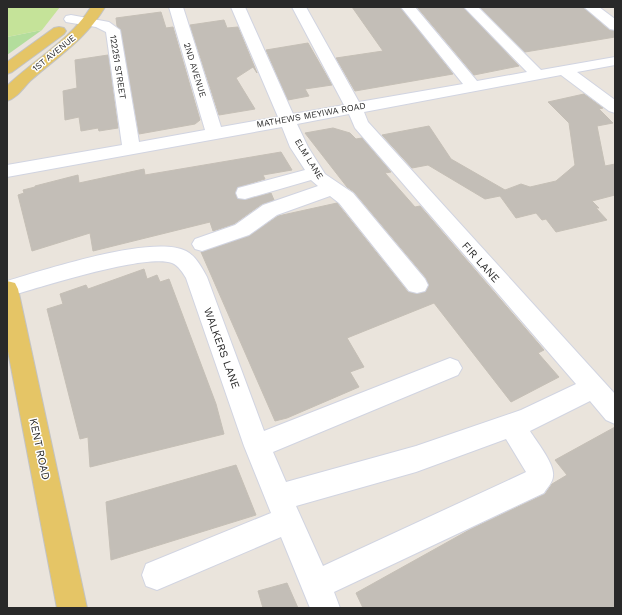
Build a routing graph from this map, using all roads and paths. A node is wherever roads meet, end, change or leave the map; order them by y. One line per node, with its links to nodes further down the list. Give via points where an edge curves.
1 (82, 7): 10 (main road, 1ST AVENUE)
2 (98, 7): 11 (main road, 1ST AVENUE)
3 (176, 7): 22 (street, 2ND AVENUE)
4 (238, 7): 21 (street, ELM LANE)
5 (299, 7): 19 (street, FIR LANE)
6 (408, 7): 17 (street)
7 (591, 7): 12 (street)
8 (489, 8): 9 (street)
9 (473, 9): 16 (street)
10 (71, 19): 11 (street, 122251 STREET); 14 (main road, 1ST AVENUE, via 58,32)
11 (88, 22): 18 (main road, 1ST AVENUE, via 77,35 17,84); 23 (street, 122251 STREET, via 109,26 113,30)
12 (615, 26)
13 (615, 61): 15 (street, MATHEWS MEYIWA ROAD)
14 (7, 69)
15 (564, 70): 16 (street, MATHEWS MEYIWA ROAD); 20 (street)
16 (538, 75): 17 (street, MATHEWS MEYIWA ROAD)
17 (473, 86): 19 (street, MATHEWS MEYIWA ROAD)
18 (7, 96)
19 (354, 108): 21 (street, MATHEWS MEYIWA ROAD); 32 (street, FIR LANE, via 370,136)
20 (615, 108)
21 (288, 120): 22 (street, MATHEWS MEYIWA ROAD); 25 (street, ELM LANE, via 299,147)
22 (214, 132): 23 (street, MATHEWS MEYIWA ROAD)
23 (131, 148): 24 (street, MATHEWS MEYIWA ROAD)
24 (7, 171)
25 (316, 173): 26 (street, ELM LANE, via 322,181); 27 (street)
26 (333, 188): 28 (street, via 270,210 242,230); 29 (street, ELM LANE, via 346,198)
27 (245, 193)
28 (202, 244)
29 (417, 285)
30 (7, 289): 35 (street, WALKERS LANE, via 55,275 145,255 178,256 187,263 196,277); 39 (main road, KENT ROAD)
31 (450, 368): 35 (street)
32 (593, 388): 33 (street, FIR LANE); 34 (street)
33 (615, 412)
34 (512, 426): 36 (street); 38 (street, via 540,469 540,476 534,483)
35 (257, 446): 36 (street, WALKERS LANE)
36 (283, 509): 37 (street); 38 (street, WALKERS LANE)
37 (157, 575)
38 (320, 596)
39 (72, 608)

